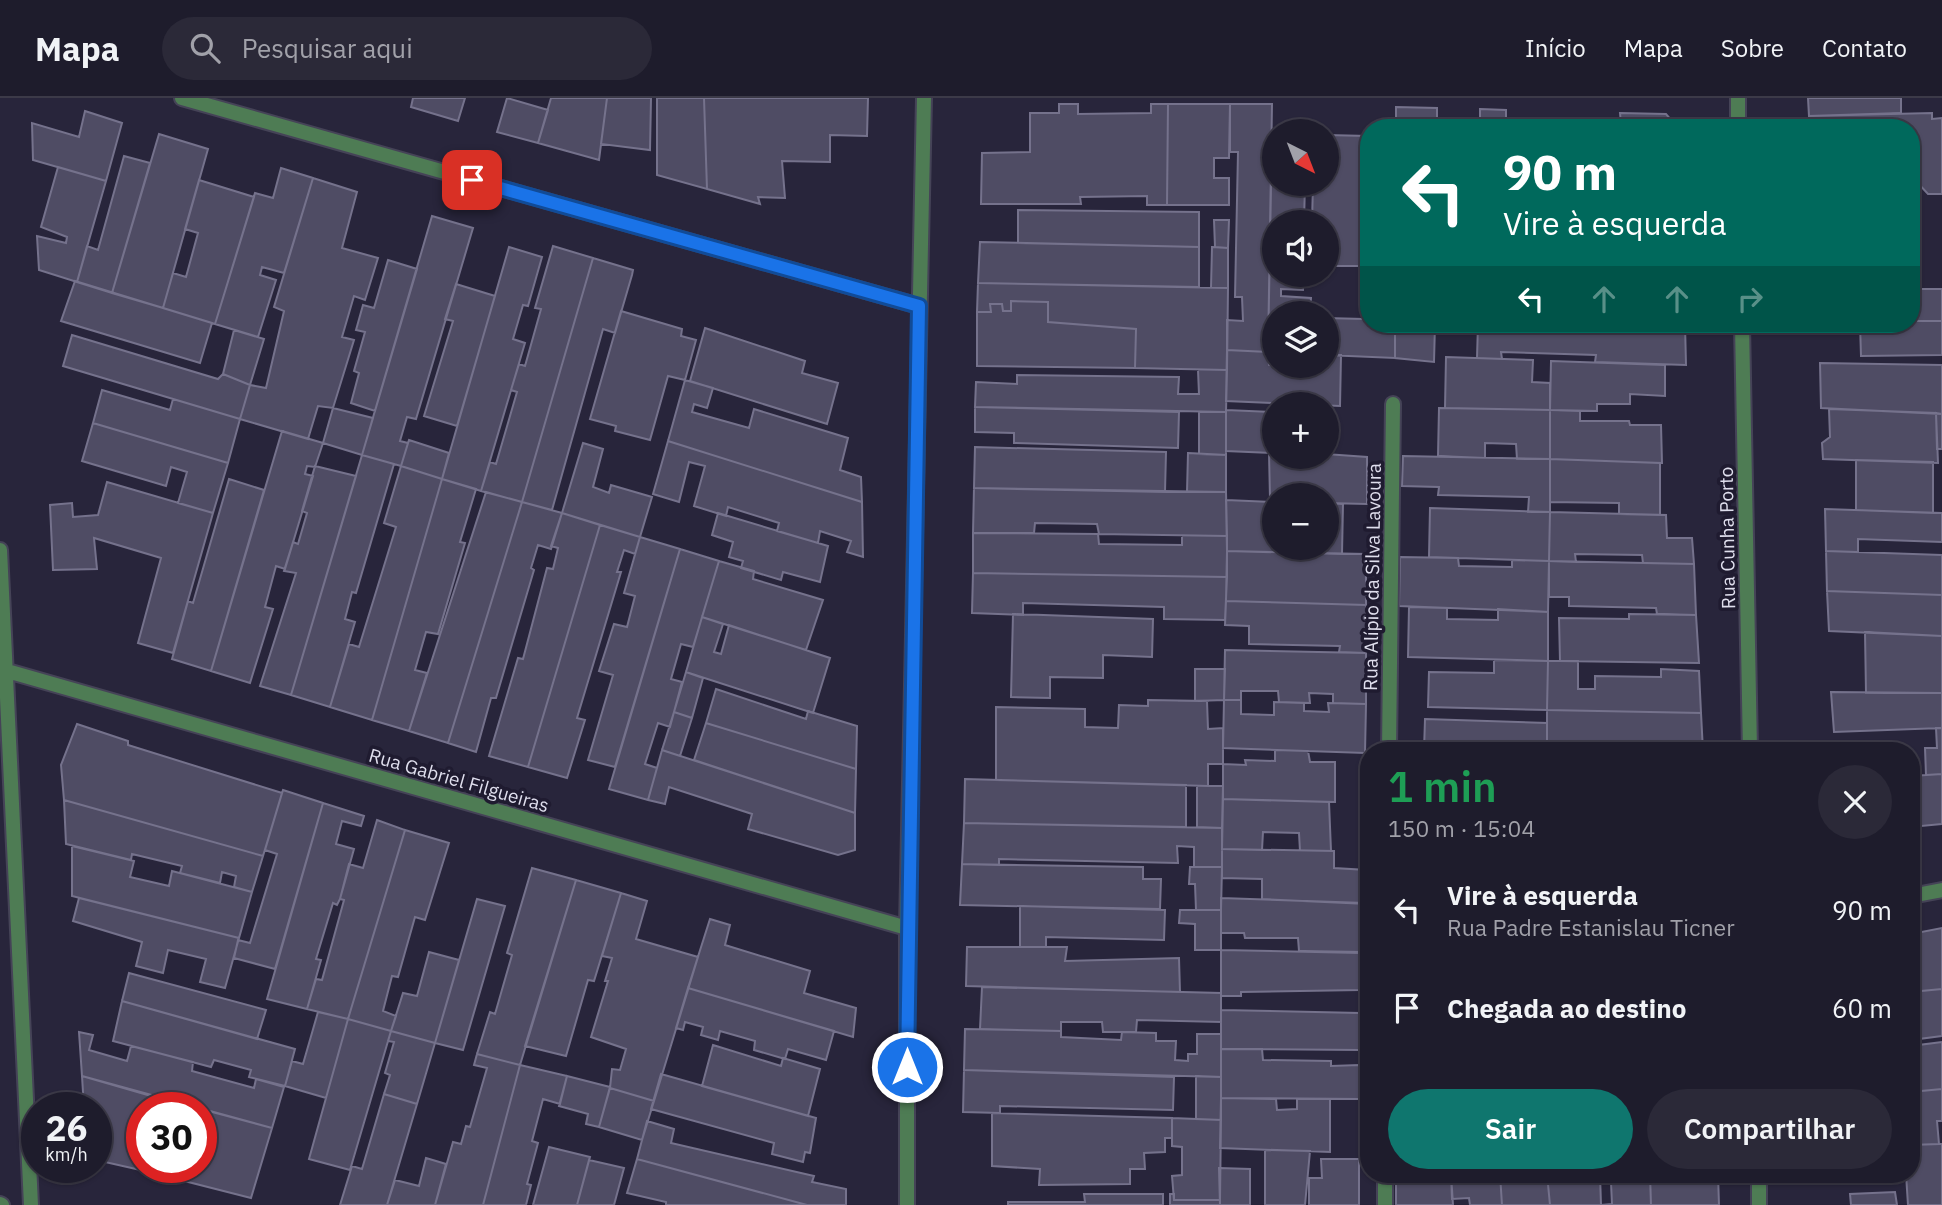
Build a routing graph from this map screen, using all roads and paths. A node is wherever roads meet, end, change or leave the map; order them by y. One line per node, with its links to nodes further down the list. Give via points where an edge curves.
1 (183, 98): 5 (street)
2 (924, 98): 5 (street)
3 (1738, 98): 4 (street)
4 (1738, 119)
5 (919, 306): 14 (street)
6 (1742, 333): 11 (street, Rua Cunha Porto)
7 (1393, 404): 10 (street, Rua Alípio da Silva Lavoura)
8 (0, 550): 9 (street)
9 (3, 670): 14 (street, Rua Gabriel Filgueiras); 17 (street)
10 (1389, 742)
11 (1750, 742)
12 (1942, 890): 13 (street)
13 (1920, 894)
14 (907, 928): 18 (street)
15 (1385, 1183): 19 (street)
16 (1759, 1183): 20 (street)
17 (31, 1205)
18 (908, 1205)
19 (1385, 1205)
20 (1759, 1205)

